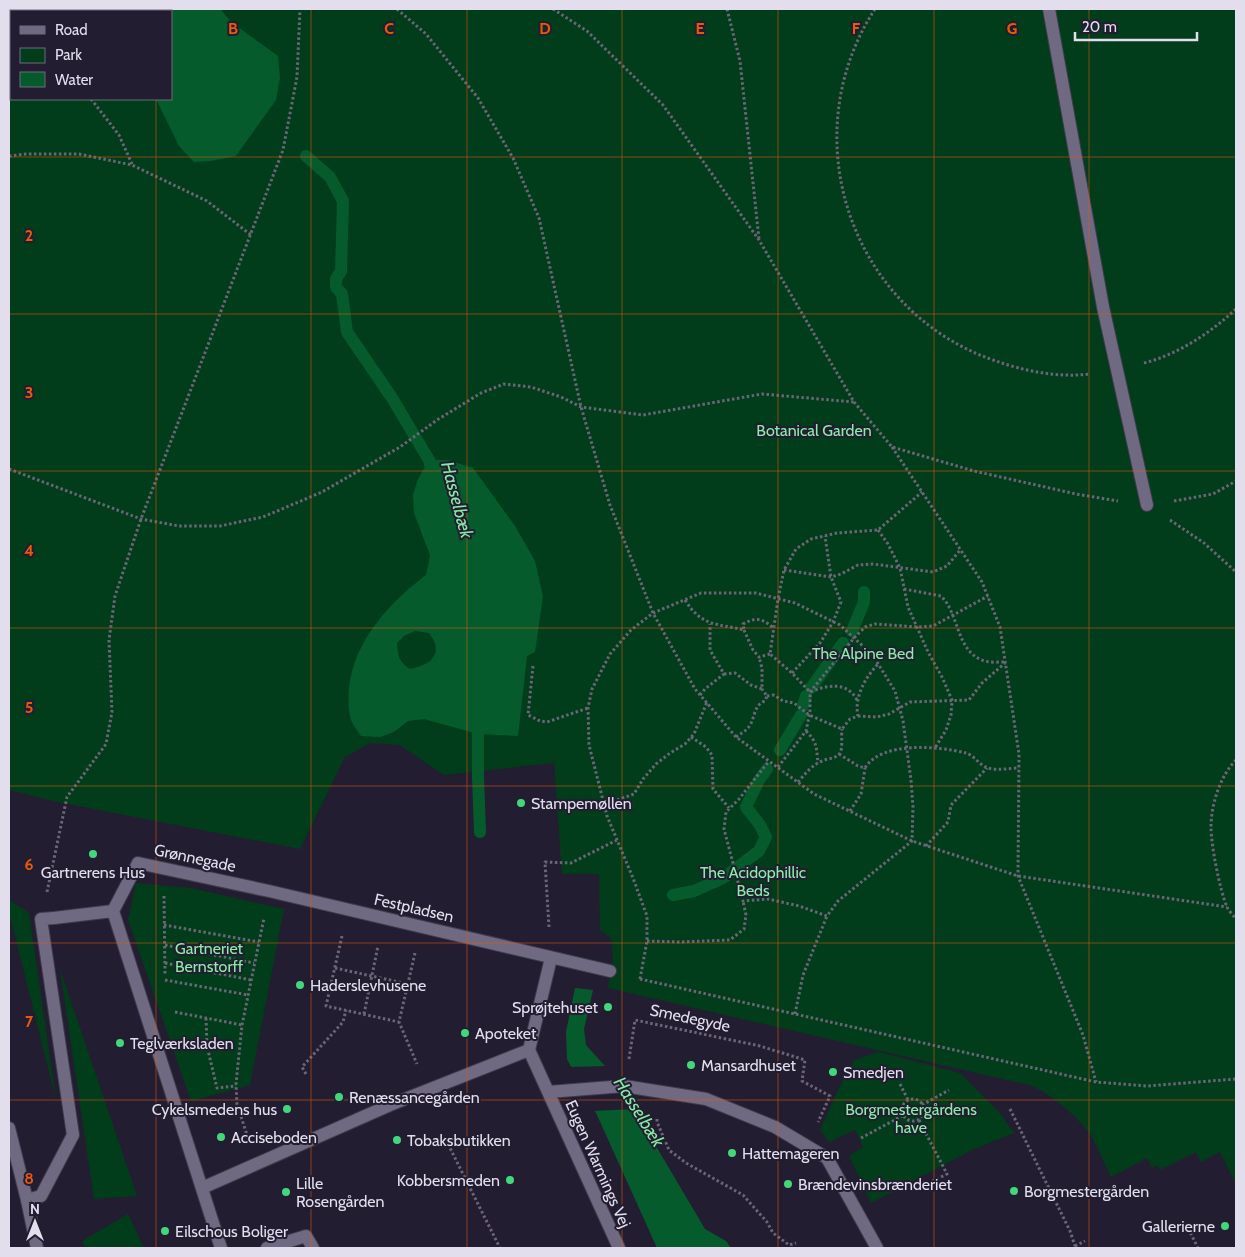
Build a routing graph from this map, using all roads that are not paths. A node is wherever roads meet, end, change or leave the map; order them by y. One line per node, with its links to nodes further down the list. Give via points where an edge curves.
1 (1049, 9): 2 (street, via 1103,307)
2 (1147, 505)
3 (269, 890): 4 (street, Grønnegade, via 138,863); 5 (street, Festpladsen)
4 (113, 911): 10 (street); 11 (street, via 41,919 73,1135 41,1196)
5 (552, 958): 6 (street, Festpladsen); 7 (street)
6 (610, 972)
7 (529, 1050): 8 (street, Eugen Warmings Vej); 10 (street, via 390,1105)
8 (548, 1092): 16 (street, Eugen Warmings Vej); 17 (street, Eugen Warmings Vej, via 624,1086 706,1099 775,1127 826,1158)
9 (9, 1128): 11 (street)
10 (202, 1188): 13 (street)
11 (27, 1200): 12 (street)
12 (37, 1248)
13 (221, 1248)
14 (267, 1248): 15 (street, via 306,1236)
15 (312, 1248)
16 (619, 1248)
17 (877, 1248)

